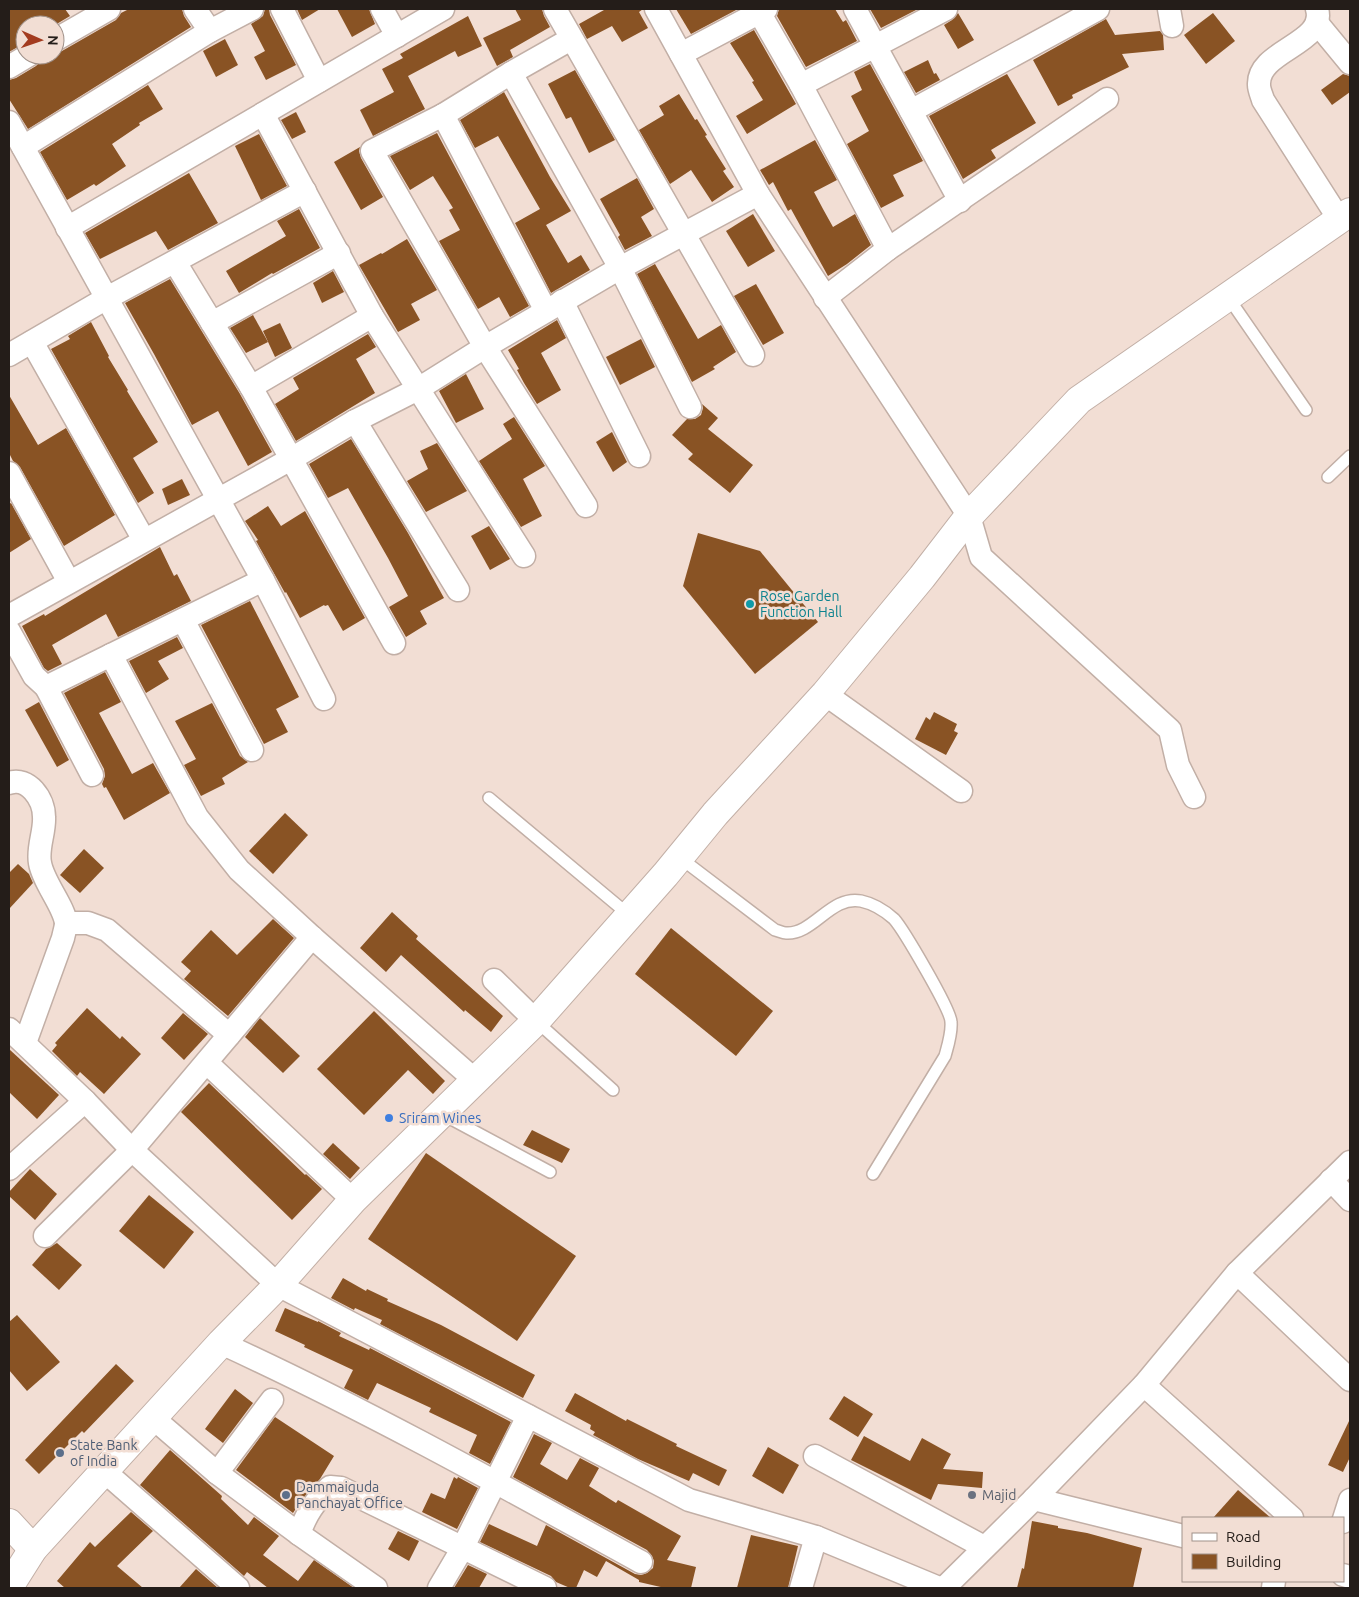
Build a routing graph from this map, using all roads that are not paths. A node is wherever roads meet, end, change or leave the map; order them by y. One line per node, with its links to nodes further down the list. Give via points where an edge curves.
1 (109, 9): 15 (street)
2 (195, 9): 14 (street)
3 (252, 9): 14 (street)
4 (282, 9): 22 (street)
5 (382, 9): 16 (street)
6 (443, 9): 16 (street)
7 (555, 9): 17 (street)
8 (656, 9): 19 (street)
9 (855, 9): 18 (street)
10 (946, 9): 18 (street)
11 (1098, 9): 25 (street)
12 (762, 11): 19 (street); 23 (street)
13 (1317, 16): 20 (street); 33 (street, via 1311,33 1269,62 1259,85 1263,100)
14 (210, 31): 29 (street)
15 (65, 34)
16 (397, 36): 22 (street)
17 (572, 39): 21 (street); 35 (street)
18 (875, 46): 23 (street); 25 (street)
19 (681, 54): 31 (street)
20 (1350, 63)
21 (511, 72): 27 (street); 39 (street)
22 (319, 81): 26 (street)
23 (801, 85): 36 (street)
24 (1107, 99): 32 (street)
25 (911, 111): 32 (street)
26 (263, 114): 30 (street); 34 (street)
27 (443, 115): 43 (street); 47 (street, via 372,152)
28 (9, 122): 29 (street)
29 (23, 147): 34 (street)
30 (304, 191): 37 (street); 38 (street)
31 (758, 194): 35 (street); 42 (street)
32 (960, 201): 36 (street)
33 (1345, 216): 40 (street)
34 (67, 228): 41 (street)
35 (684, 235): 39 (street); 49 (street)
36 (888, 249): 42 (street)
37 (338, 253): 44 (street); 45 (street)
38 (175, 262): 41 (street); 45 (street)
39 (620, 268): 43 (street); 52 (street)
40 (1228, 297): 53 (lane); 62 (street, via 1079,400)
41 (107, 298): 46 (street); 60 (street)
42 (825, 298): 62 (street)
43 (554, 306): 47 (street); 55 (street)
44 (372, 316): 50 (street); 51 (street)
45 (212, 323): 50 (street)
46 (32, 342): 48 (street); 63 (street)
47 (486, 347): 51 (street); 61 (street)
48 (9, 355)
49 (753, 355)
50 (250, 387): 57 (street)
51 (418, 389): 54 (street); 64 (street)
52 (690, 406)
53 (1306, 410)
54 (355, 420): 57 (street); 67 (street)
55 (639, 456)
56 (1350, 456): 59 (lane)
57 (290, 459): 60 (street); 71 (street)
58 (9, 473): 66 (street)
59 (1328, 477)
60 (218, 499): 63 (street); 65 (street)
61 (586, 506)
62 (969, 516): 74 (street); 80 (street, via 981,557 1170,730 1178,765)
63 (144, 540): 66 (street)
64 (524, 556)
65 (263, 580): 69 (street); 75 (street)
66 (69, 582): 68 (street)
67 (458, 590)
68 (9, 616)
69 (183, 620): 72 (street); 76 (street)
70 (9, 631): 73 (street, via 34,676)
71 (394, 643)
72 (111, 655): 73 (street); 85 (street, via 197,817 239,870)
73 (46, 687): 77 (street)
74 (825, 694): 79 (street); 82 (street)
75 (324, 699)
76 (252, 750)
77 (92, 775)
78 (9, 783): 84 (street, via 22,781 30,786 42,805 44,817 39,861)
79 (961, 791)
80 (1194, 797)
81 (489, 798): 83 (lane)
82 (679, 857): 83 (street); 99 (lane, via 775,930 786,933 800,931 840,903 859,901 880,907 896,921 945,1004 951,1021 950,1040 945,1056)
83 (629, 916): 87 (street)
84 (66, 923): 88 (street, via 88,923 107,930); 89 (street, via 63,938)
85 (312, 937): 88 (street); 91 (street)
86 (494, 980): 87 (street)
87 (536, 1021): 91 (street); 92 (lane)
88 (229, 1035): 90 (street)
89 (17, 1036): 93 (street)
90 (207, 1063): 95 (street); 101 (street)
91 (476, 1081): 94 (street)
92 (613, 1090)
93 (85, 1101): 95 (street); 97 (street)
94 (442, 1114): 98 (lane); 101 (street)
95 (132, 1150): 103 (street); 105 (street)
96 (1350, 1162): 100 (street)
97 (9, 1169)
98 (550, 1172)
99 (873, 1174)
100 (1331, 1180): 102 (street); 104 (street)
101 (353, 1200): 105 (street)
102 (1350, 1200)
103 (45, 1236)
104 (1237, 1274): 107 (street); 108 (street)
105 (278, 1285): 106 (street); 110 (street)
106 (222, 1343): 111 (street); 115 (street)
107 (1350, 1380)
108 (1144, 1385): 116 (street); 118 (street)
109 (272, 1400): 114 (street)
110 (528, 1416): 115 (street); 123 (street, via 689,1500)
111 (153, 1418): 113 (street); 114 (street)
112 (815, 1456): 125 (street)
113 (104, 1471): 126 (street); 129 (street)
114 (217, 1472): 121 (street)
115 (495, 1481): 124 (street); 127 (street)
116 (1034, 1499): 122 (street); 125 (street)
117 (1350, 1500): 119 (street)
118 (1291, 1517)
119 (1344, 1519)
120 (9, 1523): 126 (street)
121 (299, 1534): 124 (street, via 316,1500 330,1487 341,1488); 130 (street)
122 (1182, 1536)
123 (816, 1537): 133 (street); 134 (street)
124 (462, 1548): 131 (street); 132 (street)
125 (984, 1548): 135 (street)
126 (33, 1549): 128 (street)
127 (641, 1562)
128 (17, 1584)
129 (238, 1588)
130 (374, 1588)
131 (439, 1588)
132 (545, 1588)
133 (801, 1588)
134 (939, 1588)
135 (944, 1588)

